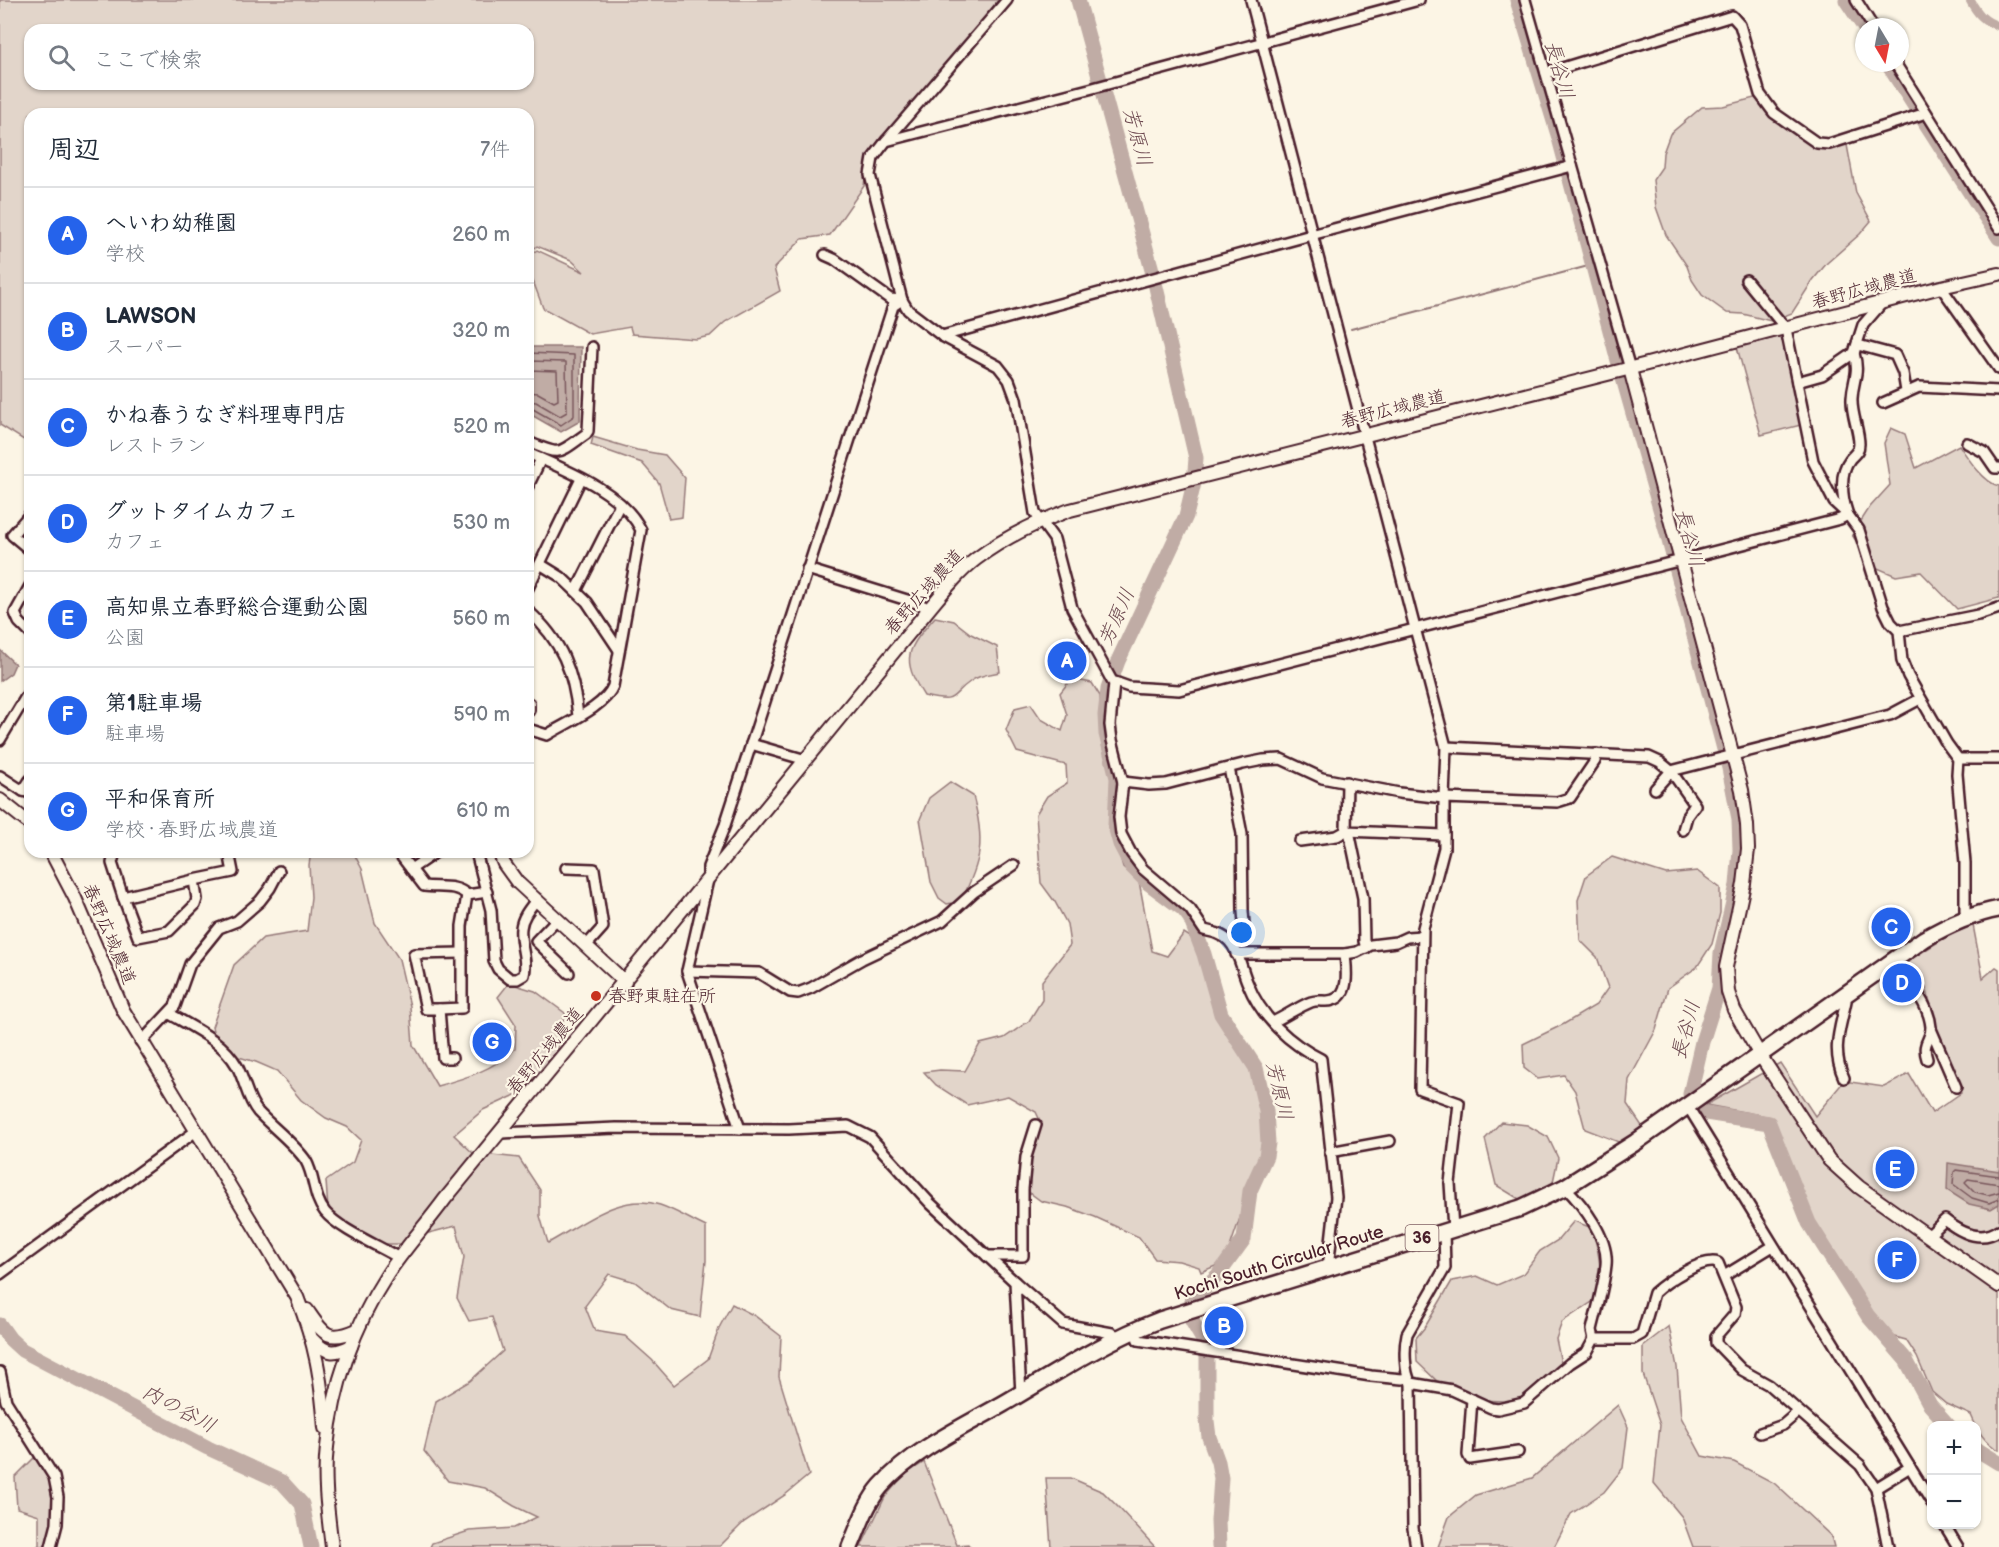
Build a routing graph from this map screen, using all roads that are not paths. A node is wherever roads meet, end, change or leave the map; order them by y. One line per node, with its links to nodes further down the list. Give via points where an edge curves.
1 (1007, 0): 11 (street)
2 (1251, 0): 7 (street)
3 (1419, 0): 7 (street)
4 (1525, 0): 9 (street)
5 (1856, 0): 6 (street)
6 (1867, 18)
7 (1261, 43): 11 (street); 14 (street)
8 (1901, 72): 10 (street)
9 (1546, 73): 10 (street, via 1732,16 1740,25 1760,94 1774,113 1817,143 1829,144); 12 (street)
10 (1926, 113): 13 (street)
11 (886, 141): 19 (street, via 873,158 870,175)
12 (1572, 166): 14 (street); 25 (street)
13 (1999, 228)
14 (1311, 235): 22 (street); 31 (street)
15 (825, 255): 19 (street, via 890,299)
16 (1999, 274): 18 (street, 春野広域農道)
17 (1746, 280): 21 (street)
18 (1941, 287): 20 (street, 春野広域農道); 26 (street)
19 (902, 300): 22 (street, via 908,310); 46 (street, via 893,306)
20 (1882, 303): 21 (street, 春野広域農道); 24 (street, via 1863,325)
21 (1786, 329): 25 (street, 春野広域農道); 27 (street)
22 (942, 336): 41 (street, via 998,366 1010,380 1035,513)
23 (592, 347): 33 (street, via 588,431 555,453)
24 (1856, 349): 27 (street, via 1822,375); 28 (street, via 1895,355); 40 (street, via 1858,367 1852,398 1859,444 1844,474 1843,502)
25 (1630, 369): 31 (street, 春野広域農道); 44 (street)
26 (1999, 369)
27 (1797, 382): 40 (street, via 1813,460 1834,502)
28 (1906, 391): 29 (street, via 1919,387); 30 (street)
29 (1999, 391)
30 (1883, 402)
31 (1365, 435): 41 (street, 春野広域農道); 54 (street)
32 (1967, 443): 36 (street, via 1984,452)
33 (534, 444)
34 (534, 456): 35 (street)
35 (541, 459): 37 (street); 38 (street)
36 (1999, 468)
37 (534, 474)
38 (581, 479): 39 (street, via 607,492); 45 (street)
39 (620, 504): 48 (street); 56 (street, via 641,530)
40 (1848, 514): 44 (street); 55 (street, via 1859,530 1883,607)
41 (1040, 520): 51 (street, 春野広域農道, via 975,560); 57 (street, via 1054,539 1072,608)
42 (24, 521): 43 (street, via 12,535)
43 (24, 545)
44 (1676, 561): 54 (street); 66 (street)
45 (540, 564): 47 (street); 48 (street)
46 (807, 569): 51 (street); 63 (street)
47 (534, 576)
48 (576, 591): 56 (street)
49 (24, 597): 53 (street, via 15,613)
50 (1999, 608): 55 (street)
51 (929, 609): 69 (street, 春野広域農道)
52 (534, 617): 60 (street, via 555,640 568,663 576,688)
53 (24, 627)
54 (1414, 628): 57 (street, via 1179,690 1129,687); 64 (street)
55 (1899, 631): 58 (street, via 1902,661)
56 (619, 650): 60 (street, via 610,694)
57 (1111, 679): 73 (street, via 1110,725)
58 (1920, 699): 66 (street, via 1890,715); 67 (street)
59 (24, 700): 62 (street)
60 (578, 716): 61 (street, via 547,735)
61 (534, 731)
62 (0, 740)
63 (751, 744): 69 (street); 96 (street, via 708,867)
64 (1446, 747): 65 (street); 77 (street)
65 (1596, 754): 71 (street, via 1648,757); 77 (street, via 1570,798 1557,802)
66 (1728, 756): 71 (street); 121 (street, via 1742,790 1748,849 1726,980 1734,1010)
67 (1958, 759): 68 (street); 102 (street)
68 (1999, 759)
69 (806, 760): 96 (street, 春野広域農道)
70 (1229, 768): 73 (street, via 1166,784); 74 (street, via 1281,759 1322,778); 105 (street, via 1242,834 1244,924)
71 (1671, 771): 75 (street); 80 (street, via 1695,805)
72 (0, 776): 76 (street)
73 (1123, 782): 105 (street, via 1119,817 1121,834 1131,853 1143,869 1190,909 1204,930 1221,934)
74 (1347, 782): 77 (street); 81 (street)
75 (1655, 789)
76 (24, 790)
77 (1444, 798): 82 (street)
78 (0, 800): 79 (street)
79 (24, 819)
80 (1683, 830)
81 (1348, 831): 82 (street); 83 (street); 107 (street, via 1363,897)
82 (1444, 835): 104 (street, via 1441,865)
83 (1300, 841)
84 (54, 858): 120 (street, 春野広域農道)
85 (113, 858): 99 (street)
86 (230, 858): 95 (street, via 233,872)
87 (403, 858): 93 (street)
88 (427, 858): 93 (street)
89 (478, 858): 97 (street)
90 (502, 858): 100 (street, via 517,882)
91 (1014, 865): 112 (street, via 982,886 942,921 798,993 759,973)
92 (566, 868): 106 (street, via 594,869 603,927)
93 (411, 869): 98 (street, via 424,886 453,887)
94 (279, 871): 117 (street, via 260,902 237,921 219,928 190,964)
95 (194, 880): 99 (street); 99 (street, via 195,905 169,931 138,937)
96 (708, 880): 112 (street); 114 (street, 春野広域農道)
97 (487, 892): 98 (street); 100 (street, via 494,961 510,979 524,975 521,928)
98 (466, 895): 108 (street)
99 (123, 897)
100 (537, 899): 103 (street)
101 (1999, 909): 102 (main road, Kochi South Circular Route / 36)
102 (1967, 917): 111 (main road, Kochi South Circular Route / 36)
103 (557, 919): 106 (street); 113 (street, via 536,941)
104 (1422, 936): 107 (street); 134 (street, via 1420,1089 1459,1103)
105 (1231, 942): 109 (street)
106 (586, 946): 114 (street)
107 (1366, 948): 110 (street)
108 (462, 952): 116 (street, via 462,1008); 116 (street, via 414,954 426,1009)
109 (1236, 954): 110 (street); 118 (street, via 1249,987)
110 (1345, 954): 118 (street, via 1346,982 1338,998 1312,1001)
111 (1892, 961): 115 (main road, Kochi South Circular Route / 36); 119 (street, via 1915,989)
112 (687, 971): 128 (street)
113 (569, 973)
114 (624, 982): 130 (street, 春野広域農道)
115 (1844, 995): 121 (main road, Kochi South Circular Route / 36); 124 (street, via 1836,1045)
116 (439, 1009): 122 (street, via 443,1058)
117 (170, 1014): 120 (street); 139 (street, via 226,1051 257,1110 306,1162 325,1212)
118 (1273, 1022): 132 (street, via 1302,1050 1321,1059)
119 (1931, 1029): 123 (street, via 1924,1049); 125 (street)
120 (140, 1041): 129 (street, 春野広域農道)
121 (1760, 1055): 126 (main road, Kochi South Circular Route / 36); 136 (street, via 1829,1160 1859,1187)
122 (452, 1058)
123 (1927, 1059)
124 (1844, 1078)
125 (1956, 1087)
126 (1687, 1105): 133 (main road, Kochi South Circular Route / 36); 137 (street)
127 (1036, 1125): 138 (street, via 1026,1157 1023,1256)
128 (740, 1129): 130 (street, via 616,1128); 138 (street, via 848,1126 870,1137 930,1203)
129 (196, 1131): 141 (street); 145 (street, 春野広域農道)
130 (501, 1133): 139 (street, 春野広域農道)
131 (1390, 1141): 132 (street)
132 (1330, 1152): 140 (street, via 1336,1197)
133 (1565, 1187): 134 (main road, Kochi South Circular Route / 36, via 1521,1208); 149 (street, via 1604,1245 1606,1263 1592,1330)
134 (1448, 1230): 140 (main road, Kochi South Circular Route / 36); 153 (street, via 1445,1269 1407,1334)
135 (1999, 1230): 136 (street, via 1972,1235 1945,1220)
136 (1929, 1235): 144 (street)
137 (1773, 1246): 142 (street); 160 (street)
138 (987, 1256): 143 (street)
139 (399, 1258): 147 (street, 春野広域農道)
140 (1328, 1268): 146 (main road, Kochi South Circular Route / 36)
141 (0, 1274)
142 (1724, 1276): 149 (street, via 1718,1263 1700,1264 1654,1293 1642,1334 1633,1339); 156 (street, via 1736,1307 1735,1314 1716,1336 1716,1343 1743,1370 1769,1385)
143 (1015, 1282): 148 (street, via 1063,1323); 154 (street)
144 (1999, 1286)
145 (297, 1297): 147 (street, via 325,1334 344,1336); 150 (street, 春野広域農道)
146 (1135, 1329): 148 (main road, Kochi South Circular Route / 36); 153 (street, via 1138,1340)
147 (357, 1330): 151 (street, 春野広域農道)
148 (1119, 1337): 154 (main road, Kochi South Circular Route / 36)
149 (1594, 1339): 155 (street, via 1587,1352 1524,1403 1498,1409)
150 (313, 1340): 151 (street, via 330,1352); 158 (street, 春野広域農道)
151 (351, 1346): 158 (street, 春野広域農道, via 333,1408)
152 (0, 1372): 164 (street, via 6,1401 54,1477 57,1524)
153 (1409, 1381): 155 (street, via 1452,1390); 167 (street)
154 (1021, 1394): 166 (main road, Kochi South Circular Route / 36, via 900,1466 871,1501)
155 (1472, 1399): 159 (street, via 1470,1459)
156 (1798, 1412): 157 (street, via 1783,1425); 161 (street, via 1854,1460)
157 (1760, 1433)
158 (327, 1448): 165 (street, 春野広域農道)
159 (1518, 1452)
160 (1910, 1467): 161 (street); 162 (street)
161 (1876, 1488): 168 (street)
162 (1927, 1495)
163 (1947, 1529): 169 (street)
164 (51, 1547)
165 (332, 1547)
166 (850, 1547)
167 (1416, 1547)
168 (1888, 1547)
169 (1958, 1547)

